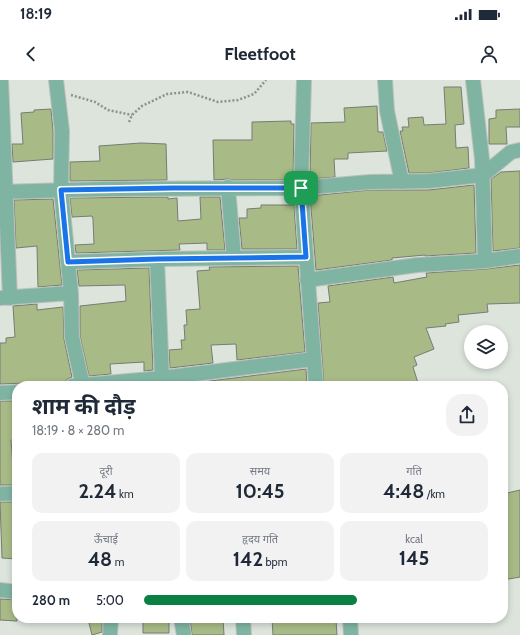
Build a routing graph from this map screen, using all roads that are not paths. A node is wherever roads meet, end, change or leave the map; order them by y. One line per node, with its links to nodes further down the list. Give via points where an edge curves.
1 (1, 80): 12 (street)
2 (56, 80): 11 (street, via 62,131)
3 (304, 80): 10 (street)
4 (385, 80): 8 (street, via 387,111)
5 (473, 80): 7 (street)
6 (520, 150): 7 (street, via 511,152)
7 (483, 175): 8 (street); 17 (street)
8 (402, 182): 10 (street)
9 (228, 187): 10 (street); 11 (street); 15 (street)
10 (301, 188): 14 (street)
11 (61, 190): 12 (street); 18 (street)
12 (3, 192): 21 (street)
13 (520, 256): 17 (street)
14 (306, 257): 15 (street); 19 (street)
15 (234, 258): 16 (street)
16 (158, 259): 18 (street); 24 (street)
17 (485, 261): 19 (street, via 417,265)
18 (68, 262): 20 (street)
19 (307, 280): 22 (street)
20 (71, 293): 21 (street); 23 (street, via 72,337)
21 (5, 298)
22 (314, 359): 25 (street); 26 (street)
23 (78, 381)
24 (162, 381)
25 (169, 381)
26 (316, 381)
27 (12, 392): 28 (street)
28 (0, 393)
29 (12, 493): 30 (street)
30 (0, 494)
31 (0, 590): 32 (street)
32 (12, 591)
33 (110, 623): 37 (street)
34 (182, 623): 38 (street)
35 (243, 623): 39 (street)
36 (350, 623): 40 (street)
37 (109, 634)
38 (184, 635)
39 (244, 635)
40 (351, 635)

